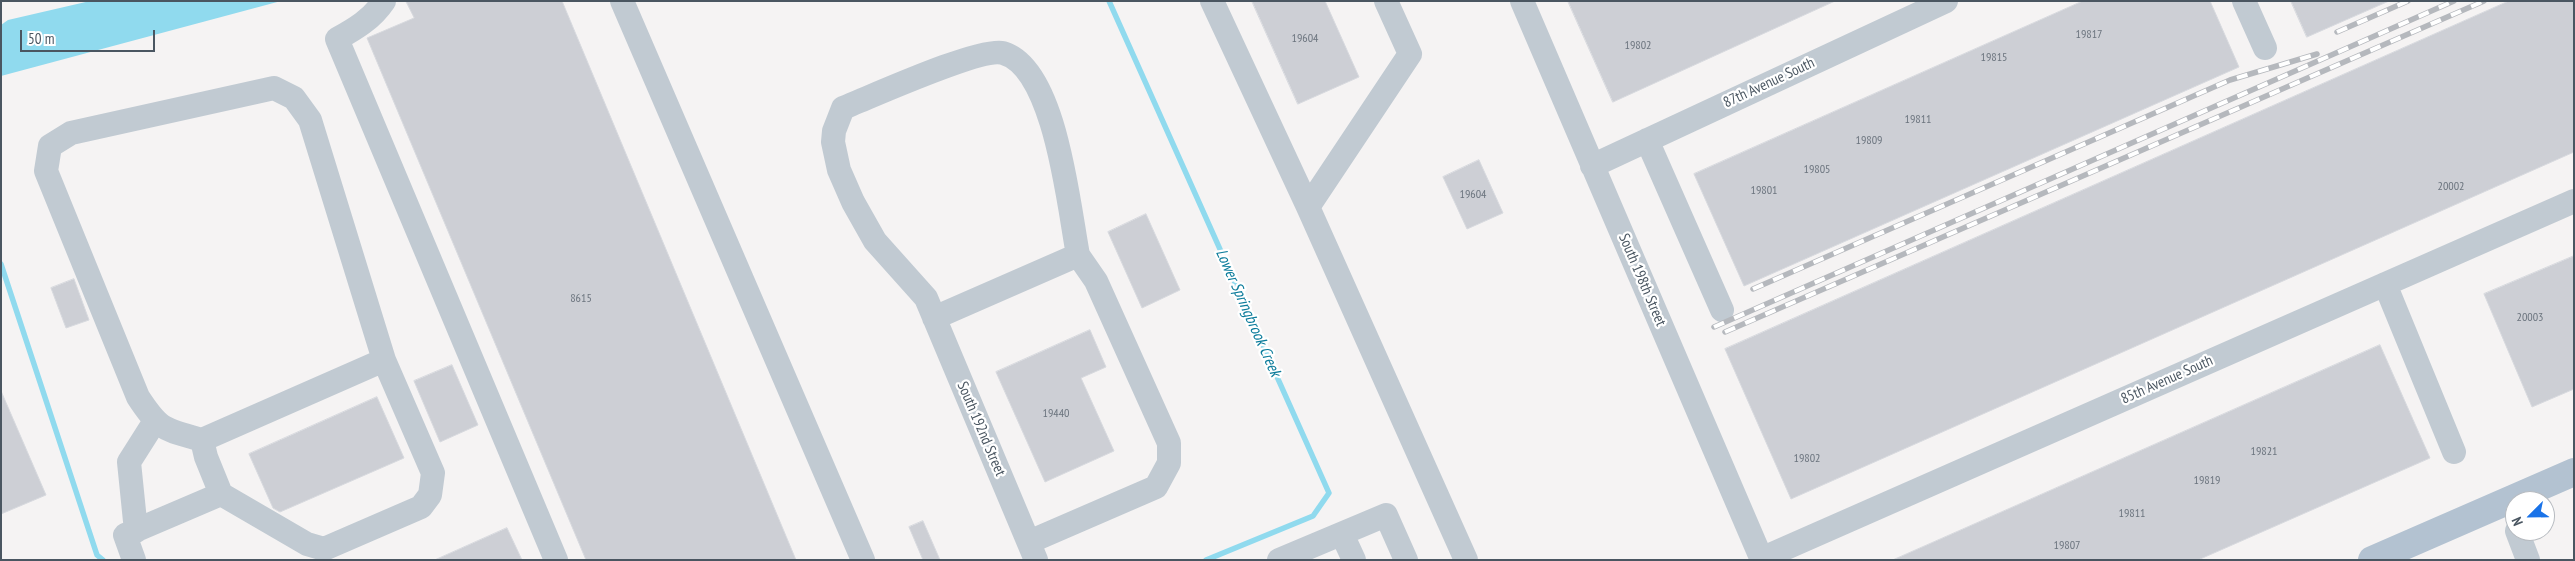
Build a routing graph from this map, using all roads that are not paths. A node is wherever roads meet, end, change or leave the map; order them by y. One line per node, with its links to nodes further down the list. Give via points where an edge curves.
1 (384, 1): 31 (street, via 377,12 337,40)
2 (622, 1): 32 (street)
3 (1212, 1): 12 (street)
4 (1386, 1): 12 (street, via 1410,54)
5 (1522, 1): 10 (street, South 198th Street)
6 (1946, 1): 9 (street, 87th Avenue South)
7 (2244, 1): 8 (street)
8 (2265, 48)
9 (1647, 140): 10 (street, 87th Avenue South); 16 (street)
10 (1592, 166): 29 (street, South 198th Street)
11 (2574, 201): 14 (street, 85th Avenue South)
12 (1308, 207): 36 (street)
13 (1078, 256): 15 (street); 15 (street, South 192nd Street, via 1052,121 1041,94 1025,66 1003,53 976,55 843,108 834,131 839,170 853,202 876,242); 28 (street, via 1096,280 1169,442 1170,463 1156,487)
14 (2386, 284): 20 (street); 29 (street, 85th Avenue South)
15 (930, 308): 28 (street, South 192nd Street)
16 (1722, 310)
17 (384, 360): 18 (street, via 310,120 294,98 274,88 71,133 50,146 46,171 138,397); 19 (street); 23 (street, via 433,474 430,495 421,507 324,549 306,544)
18 (155, 421): 19 (street, via 167,429); 25 (street, via 129,462)
19 (202, 440): 23 (street)
20 (2454, 452)
21 (2574, 472): 22 (main road)
22 (2546, 491)
23 (221, 494): 25 (street)
24 (2505, 517): 37 (main road)
25 (130, 533): 30 (street)
26 (1342, 534): 33 (street); 34 (street); 35 (street, via 1386,515)
27 (2521, 541): 38 (street)
28 (1032, 551)
29 (1761, 559)
30 (134, 560)
31 (556, 560)
32 (863, 560)
33 (1279, 560)
34 (1354, 560)
35 (1406, 560)
36 (1466, 560)
37 (2372, 560)
38 (2528, 560)

